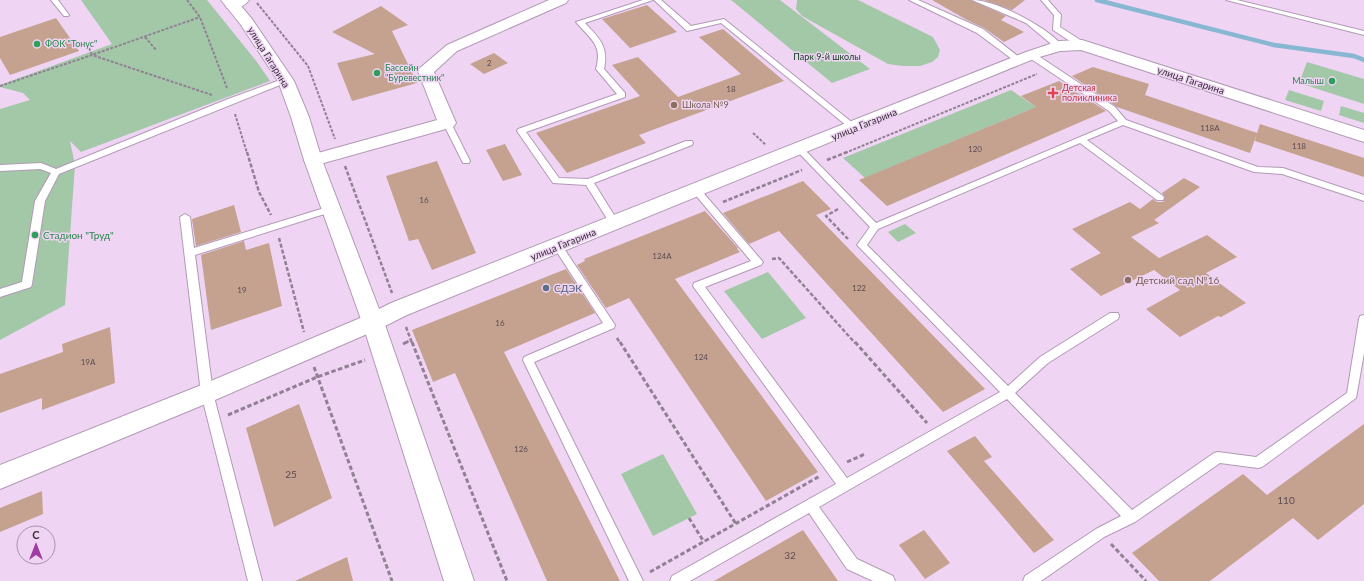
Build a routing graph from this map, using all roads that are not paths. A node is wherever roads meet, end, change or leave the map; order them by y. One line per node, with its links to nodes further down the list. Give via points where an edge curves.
1 (54, 0): 10 (lane)
2 (561, 0): 17 (street, via 452,48 426,71)
3 (650, 0): 27 (lane, via 580,22 599,42 603,52 600,69 622,95 521,131 556,181)
4 (657, 0): 18 (lane, via 690,29 722,20)
5 (912, 0): 14 (lane, via 980,30)
6 (975, 0): 13 (lane, via 1028,22)
7 (1044, 0): 12 (lane, via 1058,15 1056,28)
8 (1229, 0): 11 (lane)
9 (234, 2): 15 (main road, улица Гагарина)
10 (66, 15)
11 (1364, 32)
12 (1082, 45): 13 (street, улица Гагарина); 19 (street, улица Гагарина)
13 (1059, 46): 14 (street, улица Гагарина)
14 (1025, 58): 16 (lane, via 1051,69 1112,109); 18 (street, улица Гагарина)
15 (286, 81): 23 (main road, улица Гагарина); 26 (lane)
16 (1123, 122): 20 (lane); 30 (lane, via 1257,170 1283,171)
17 (447, 123): 23 (street); 24 (lane)
18 (854, 128): 22 (street, улица Гагарина)
19 (1364, 136)
20 (1081, 140): 29 (lane); 34 (lane)
21 (689, 143): 27 (lane)
22 (800, 150): 28 (street, улица Гагарина); 34 (lane)
23 (313, 160): 31 (main road, улица Гагарина)
24 (466, 161)
25 (0, 168): 26 (lane, via 41,166)
26 (56, 172): 37 (lane, via 40,201 27,284)
27 (589, 182): 33 (lane)
28 (696, 190): 33 (street, улица Гагарина); 44 (lane, via 758,262 698,286)
29 (1160, 198)
30 (1364, 198)
31 (331, 209): 36 (lane); 40 (main road, улица Гагарина)
32 (185, 217): 36 (lane)
33 (614, 223): 35 (street, улица Гагарина)
34 (875, 227): 42 (lane, via 862,245)
35 (558, 246): 40 (street, улица Гагарина, via 399,309); 49 (lane, via 610,325 528,360)
36 (190, 254): 41 (lane)
37 (0, 293)
38 (1114, 316): 42 (lane, via 1044,360)
39 (1364, 319): 46 (lane, via 1352,395 1258,464 1218,457)
40 (373, 322): 41 (street); 48 (main road, улица Гагарина)
41 (207, 393): 43 (street); 47 (lane)
42 (1008, 393): 44 (lane); 46 (lane)
43 (0, 477)
44 (845, 486): 45 (lane)
45 (811, 505): 50 (lane); 51 (lane, via 852,564)
46 (1131, 518): 52 (lane, via 1100,533)
47 (256, 581)
48 (459, 581)
49 (636, 581)
50 (677, 581)
51 (888, 581)
52 (1030, 581)

